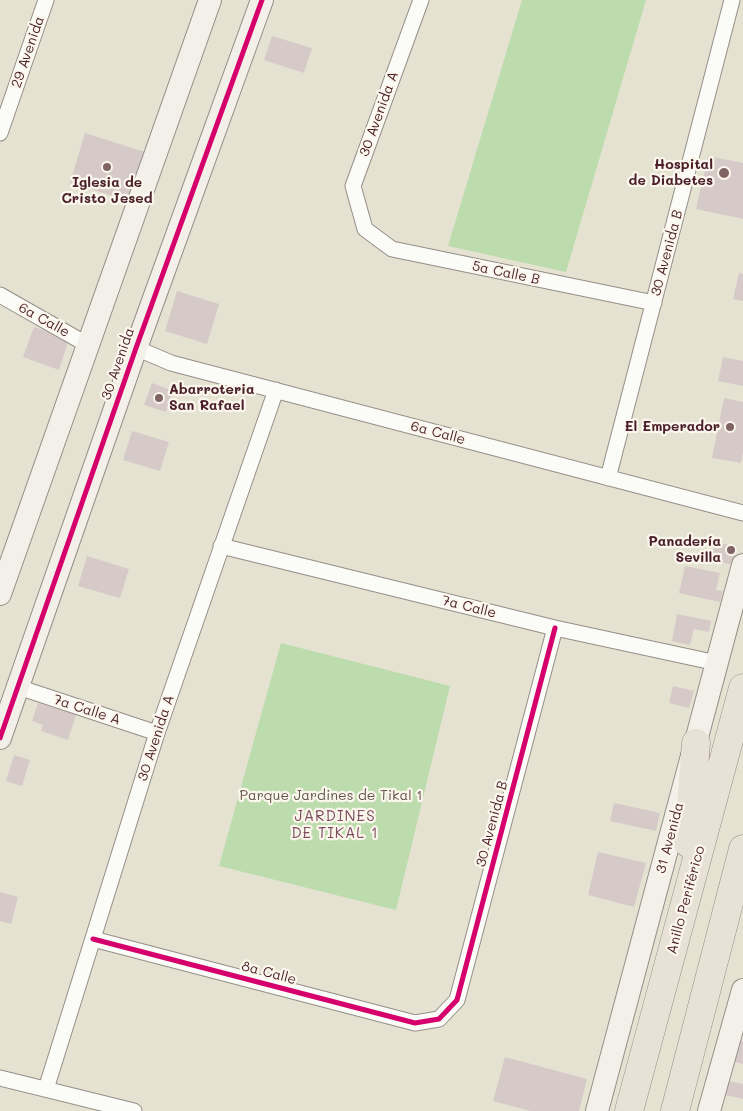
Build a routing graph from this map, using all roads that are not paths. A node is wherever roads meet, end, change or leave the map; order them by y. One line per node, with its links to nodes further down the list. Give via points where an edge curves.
1 (46, 0): 6 (street, 29 Avenida)
2 (210, 0): 10 (street)
3 (262, 0): 11 (street, 30 Avenida)
4 (421, 0): 7 (street, 30 Avenida A, via 353,186)
5 (732, 0): 9 (street, 30 Avenida B)
6 (1, 126)
7 (365, 229): 9 (street, 5a Calle B, via 392,249)
8 (0, 295): 10 (street, 6a Calle)
9 (654, 304): 13 (street, 30 Avenida B)
10 (88, 345): 17 (street)
11 (136, 348): 12 (street, 6a Calle, via 171,363); 20 (street, 30 Avenida)
12 (276, 390): 13 (street, 6a Calle); 15 (street, 30 Avenida A)
13 (608, 478): 14 (street, 6a Calle)
14 (743, 514)
15 (221, 546): 18 (street, 7a Calle); 22 (street, 30 Avenida A)
16 (743, 565): 19 (street, 31 Avenida)
17 (0, 594)
18 (555, 628): 19 (street, 7a Calle); 29 (street, 30 Avenida B, via 457,1000)
19 (717, 663): 24 (street, 31 Avenida)
20 (18, 687): 22 (street, 7a Calle A); 23 (street, 30 Avenida)
21 (743, 688): 26 (highway, Anillo Periférico)
22 (157, 733): 27 (street, 30 Avenida A)
23 (0, 738)
24 (696, 743): 26 (highway); 33 (street, 31 Avenida)
25 (743, 849): 35 (highway)
26 (684, 907): 34 (highway, Anillo Periférico)
27 (93, 939): 29 (street, 8a Calle, via 415,1023); 31 (street, 30 Avenida A)
28 (743, 990): 36 (street)
29 (439, 1019)
30 (0, 1078): 31 (street)
31 (46, 1089): 32 (street)
32 (134, 1111)
33 (597, 1111)
34 (629, 1111)
35 (675, 1111)
36 (709, 1111)

